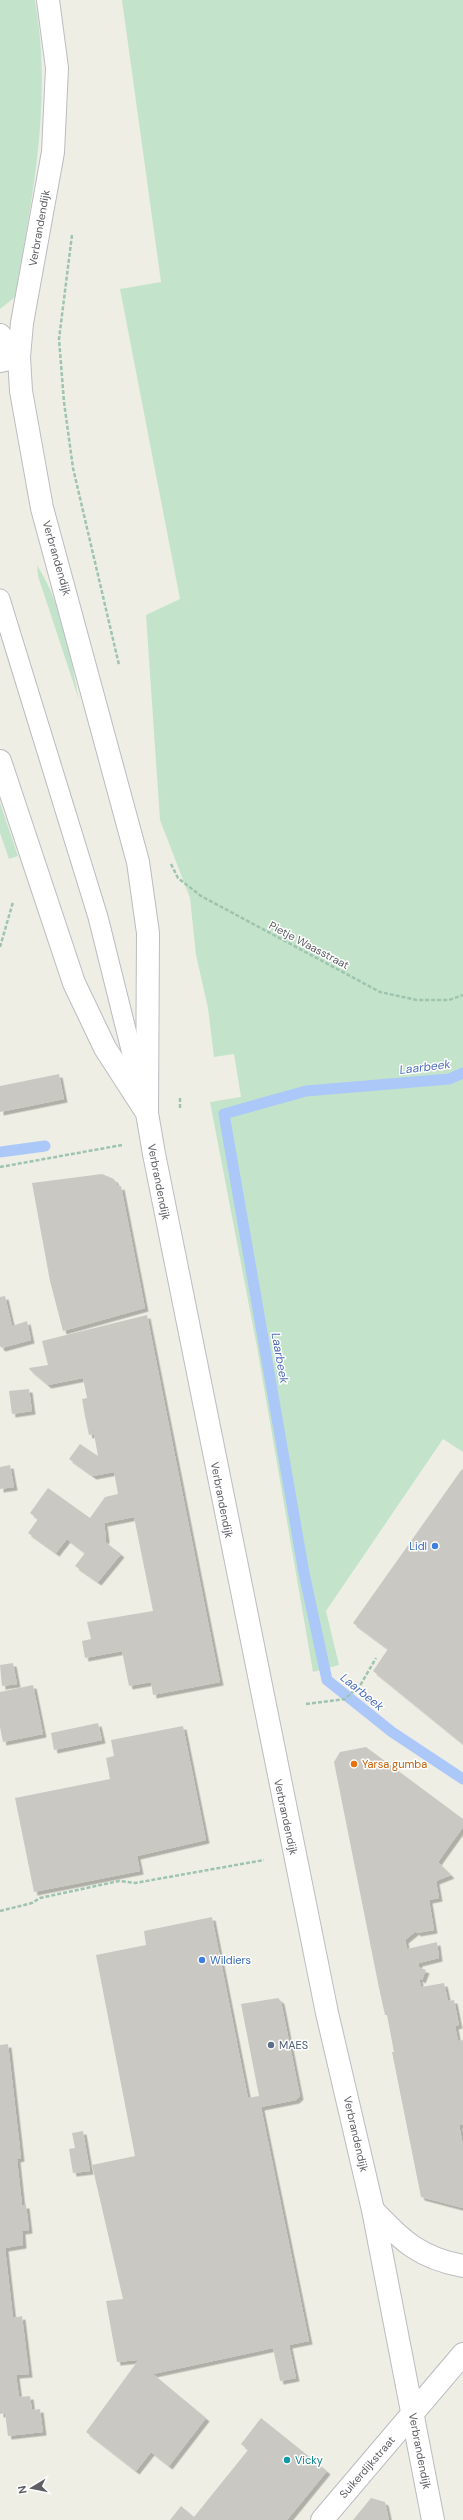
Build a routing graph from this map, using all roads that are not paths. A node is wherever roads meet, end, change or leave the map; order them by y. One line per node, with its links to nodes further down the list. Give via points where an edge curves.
1 (48, 0): 3 (main road, Verbrandendijk, via 57,68 53,152 22,323)
2 (0, 335): 3 (main road)
3 (9, 359): 6 (main road, Verbrandendijk, via 21,391 42,508 138,862 148,933)
4 (0, 599): 6 (lane, via 98,916)
5 (0, 761): 6 (main road, Verbrandendijk, via 74,983 105,1048)
6 (147, 1113): 7 (main road, Verbrandendijk, via 294,1855 327,2013)
7 (373, 2210): 8 (main road, via 394,2232 431,2258); 10 (main road, Verbrandendijk)
8 (463, 2266)
9 (463, 2354): 10 (main road, Suikerdijkstraat)
10 (413, 2415): 11 (main road, Suikerdijkstraat); 12 (main road, Verbrandendijk)
11 (322, 2520)
12 (433, 2520)

